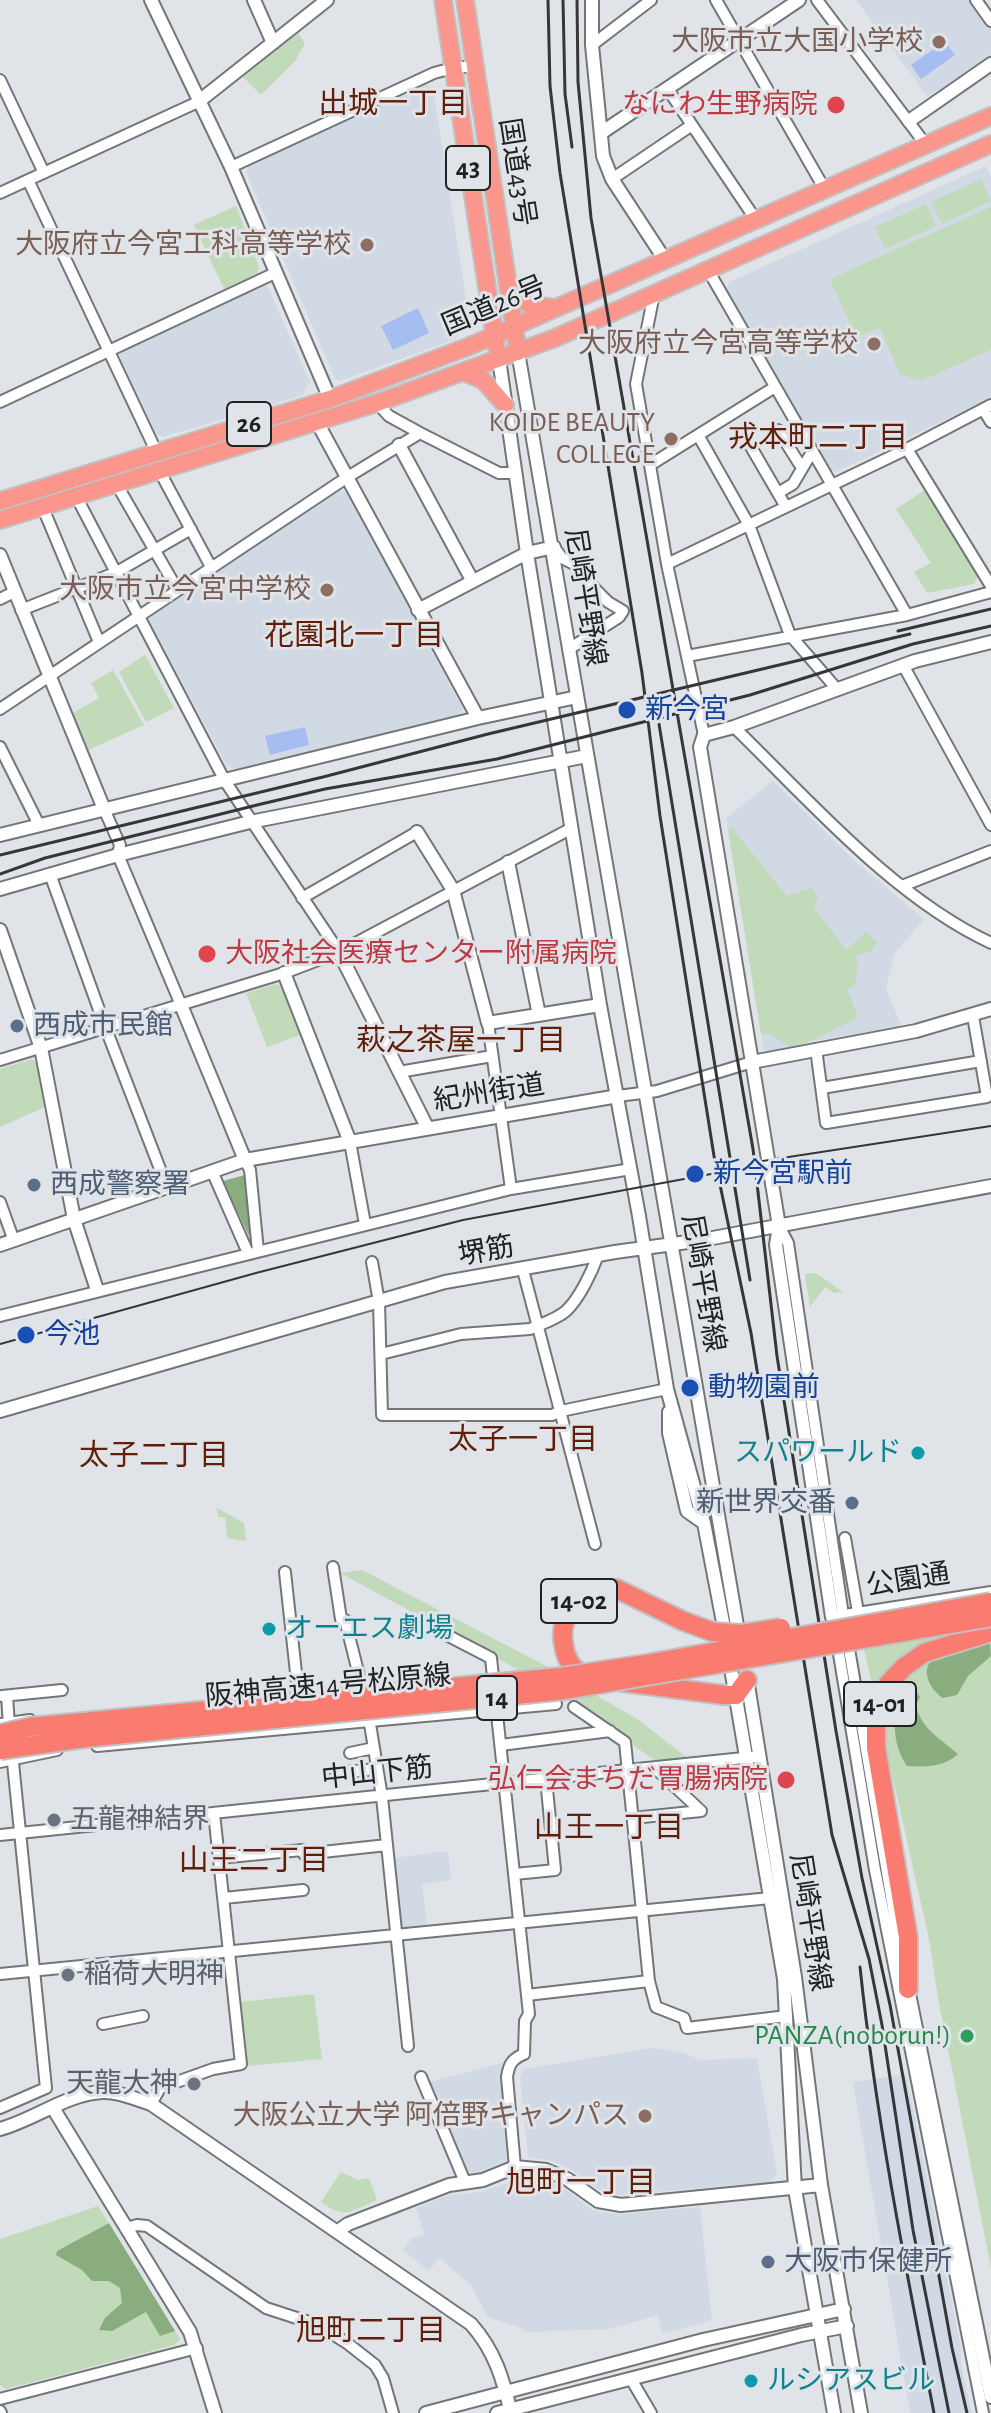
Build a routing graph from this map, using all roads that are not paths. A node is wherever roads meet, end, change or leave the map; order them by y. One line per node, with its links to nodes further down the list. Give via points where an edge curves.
1 (151, 0): 21 (street)
2 (254, 0): 14 (street)
3 (327, 0): 14 (street)
4 (443, 0): 18 (highway, 国道43号 / 43)
5 (465, 0): 17 (highway, 国道43号 / 43)
6 (592, 0): 15 (street)
7 (651, 0): 15 (street)
8 (716, 0): 13 (street)
9 (799, 0): 13 (street)
10 (817, 0): 23 (street)
11 (976, 0): 12 (street)
12 (991, 21)
13 (739, 42): 20 (street); 32 (street)
14 (273, 43): 21 (street)
15 (592, 45): 25 (street)
16 (991, 64): 23 (street)
17 (475, 66): 18 (street); 38 (highway, 国道43号 / 43)
18 (453, 68): 28 (street); 42 (highway, 国道43号 / 43)
19 (0, 80): 29 (street)
20 (667, 88): 24 (street); 25 (street)
21 (198, 102): 28 (street); 29 (street)
22 (991, 116): 27 (highway, 国道26号 / 26)
23 (909, 121): 27 (street)
24 (692, 125): 30 (street); 34 (street)
25 (601, 133): 30 (street)
26 (991, 144): 36 (highway, 国道26号 / 26)
27 (926, 145): 32 (highway, 国道26号 / 26)
28 (231, 167): 37 (street)
29 (44, 173): 31 (street)
30 (612, 179): 35 (street)
31 (28, 180): 33 (street); 43 (street)
32 (824, 188): 34 (highway, 国道26号 / 26)
33 (0, 193)
34 (756, 220): 35 (highway, 国道26号 / 26)
35 (665, 260): 40 (highway, 国道26号 / 26)
36 (708, 270): 39 (highway, 国道26号 / 26); 47 (street)
37 (275, 273): 43 (street); 48 (street)
38 (508, 283): 40 (highway, via 529,305); 41 (highway, 国道43号 / 43)
39 (654, 294): 44 (highway, 国道26号 / 26); 63 (street, via 636,384)
40 (557, 308): 41 (highway, 国道26号 / 26)
41 (514, 327): 42 (highway, 国道26号 / 26); 44 (highway, 国道43号 / 43)
42 (495, 336): 45 (highway, 国道43号 / 43); 48 (highway, 国道26号 / 26)
43 (108, 351): 49 (street); 62 (street)
44 (518, 352): 45 (highway, 国道26号 / 26); 78 (street, 尼崎平野線)
45 (499, 359): 46 (highway, 国道26号 / 26); 51 (street, 尼崎平野線)
46 (463, 372): 50 (highway, 国道26号 / 26); 51 (highway, via 483,380)
47 (775, 387): 57 (street); 61 (street)
48 (330, 399): 62 (highway, 国道26号 / 26)
49 (0, 402)
50 (377, 403): 53 (highway, 国道26号 / 26); 56 (street)
51 (505, 405): 66 (street, 尼崎平野線)
52 (987, 407): 54 (street); 60 (street)
53 (317, 422): 65 (highway, 国道26号 / 26); 67 (street)
54 (991, 422)
55 (778, 430): 64 (street)
56 (420, 433): 58 (street); 66 (street, via 499,473)
57 (698, 435): 63 (street); 76 (street)
58 (399, 445): 67 (street); 85 (street)
59 (751, 447): 70 (street)
60 (907, 449): 69 (street); 86 (street)
61 (812, 452): 64 (street); 69 (street)
62 (157, 453): 72 (highway, 国道26号 / 26)
63 (650, 465): 82 (street)
64 (802, 468): 70 (street, via 793,484)
65 (160, 472): 68 (highway, 国道26号 / 26); 77 (street)
66 (515, 473): 80 (street, 尼崎平野線)
67 (346, 478): 83 (street); 93 (street)
68 (117, 485): 71 (highway, 国道26号 / 26); 79 (street)
69 (831, 485): 73 (street); 95 (street)
70 (778, 493): 73 (street)
71 (77, 498): 74 (highway, 国道26号 / 26); 84 (street)
72 (0, 501)
73 (786, 507): 76 (street)
74 (43, 508): 75 (highway, 国道26号 / 26); 87 (street)
75 (0, 520)
76 (749, 525): 82 (street); 96 (street)
77 (191, 529): 79 (street); 83 (street)
78 (554, 547): 80 (street); 99 (street, 尼崎平野線); 99 (street, via 623,611)
79 (154, 550): 84 (street); 88 (street)
80 (527, 553): 85 (street); 105 (street, 尼崎平野線)
81 (0, 555): 89 (street)
82 (667, 564): 100 (street)
83 (211, 567): 88 (street)
84 (115, 573): 87 (street); 94 (street)
85 (472, 580): 93 (street)
86 (991, 586)
87 (77, 588): 92 (street); 97 (street)
88 (177, 589): 94 (street)
89 (14, 592): 91 (street); 92 (street)
90 (991, 592): 95 (street)
91 (0, 599)
92 (21, 610): 102 (street)
93 (418, 610): 107 (street)
94 (138, 615): 97 (street); 113 (street)
95 (907, 615): 96 (street)
96 (790, 635): 100 (street); 103 (street)
97 (99, 642): 102 (street)
98 (991, 642): 101 (street)
99 (569, 649): 104 (street, 尼崎平野線)
100 (687, 656): 109 (street)
101 (903, 665): 103 (street); 117 (street, via 984,799)
102 (48, 676): 106 (street); 114 (street)
103 (836, 688): 108 (street)
104 (577, 697): 105 (street); 111 (street, 尼崎平野線)
105 (551, 702): 107 (street); 112 (street, 尼崎平野線)
106 (0, 709)
107 (478, 718): 113 (street)
108 (734, 727): 109 (street); 125 (street)
109 (704, 735): 145 (street, via 701,756)
110 (0, 747): 116 (street)
111 (587, 756): 112 (street); 148 (street, 尼崎平野線)
112 (561, 761): 115 (street); 118 (street, 尼崎平野線)
113 (225, 781): 114 (street); 115 (street)
114 (104, 809): 116 (street); 122 (street, via 120,845)
115 (250, 822): 122 (street); 128 (street)
116 (39, 825): 120 (street)
117 (991, 825)
118 (572, 828): 123 (street); 134 (street, 尼崎平野線)
119 (417, 832): 127 (street); 128 (street)
120 (0, 835)
121 (991, 851): 125 (street)
122 (118, 855): 124 (street); 133 (street)
123 (508, 862): 127 (street); 136 (street)
124 (50, 874): 126 (street); 139 (street)
125 (902, 886): 130 (street, via 956,927)
126 (0, 889)
127 (453, 890): 131 (street); 138 (street)
128 (302, 898): 131 (street)
129 (0, 930): 140 (street)
130 (991, 943)
131 (339, 952): 132 (street); 146 (street)
132 (284, 973): 133 (street); 152 (street)
133 (181, 1005): 139 (street); 153 (street)
134 (600, 1005): 136 (street); 149 (street, 尼崎平野線)
135 (991, 1009): 137 (street, 紀州街道)
136 (539, 1015): 138 (street)
137 (973, 1016): 141 (street, 紀州街道); 144 (street)
138 (488, 1023): 142 (street)
139 (106, 1029): 140 (street); 157 (street)
140 (41, 1048): 143 (street); 160 (street)
141 (816, 1049): 145 (street, 紀州街道); 147 (street)
142 (492, 1056): 146 (street); 150 (street)
143 (0, 1060)
144 (981, 1061): 147 (street); 147 (street, via 987,1097 826,1123)
145 (752, 1062): 148 (street, 紀州街道); 162 (street)
146 (399, 1072): 151 (street)
147 (822, 1088)
148 (645, 1093): 149 (street, 紀州街道); 164 (street, 尼崎平野線)
149 (618, 1096): 150 (street, 紀州街道); 154 (street, 尼崎平野線)
150 (500, 1114): 151 (street, 紀州街道); 158 (street)
151 (427, 1127): 152 (street, 紀州街道)
152 (350, 1142): 153 (street, 紀州街道); 161 (street)
153 (245, 1160): 155 (street, 紀州街道); 167 (street, via 250,1170)
154 (631, 1169): 158 (street); 166 (street, 尼崎平野線)
155 (212, 1171): 157 (street, 紀州街道); 167 (street)
156 (991, 1186): 162 (street, 堺筋)
157 (167, 1187): 160 (street, 紀州街道)
158 (511, 1189): 161 (street)
159 (0, 1202): 163 (street)
160 (74, 1219): 163 (street, 紀州街道); 171 (street)
161 (365, 1224): 167 (street)
162 (779, 1226): 164 (street, 堺筋); 187 (street, via 776,1245)
163 (14, 1241): 165 (street, 紀州街道)
164 (672, 1243): 166 (street, 堺筋); 193 (street, 尼崎平野線)
165 (0, 1245)
166 (645, 1247): 168 (street, 堺筋); 176 (street, 尼崎平野線)
167 (253, 1252): 171 (street)
168 (598, 1255): 170 (street, 堺筋); 174 (street, via 565,1311)
169 (372, 1262): 172 (street)
170 (523, 1270): 172 (street, 堺筋, via 445,1282); 174 (street)
171 (97, 1290): 173 (street)
172 (379, 1302): 175 (street); 177 (street, 堺筋)
173 (0, 1316)
174 (539, 1325): 175 (street, via 461,1334); 178 (street)
175 (381, 1354): 178 (street, via 382,1415)
176 (667, 1389): 178 (street); 193 (street, 尼崎平野線, via 669,1433 687,1511 704,1523)
177 (0, 1411)
178 (561, 1411): 180 (street)
179 (845, 1538): 185 (street)
180 (595, 1544)
181 (333, 1567): 192 (street, via 341,1619)
182 (285, 1572): 195 (street)
183 (991, 1592): 185 (street, 公園通)
184 (991, 1602): 186 (highway, 阪神高速14号松原線 / 14, bridge)
185 (858, 1612): 187 (street, 公園通)
186 (930, 1613): 193 (highway, 14-02, bridge, via 901,1611 741,1634 713,1632 617,1589 588,1594 568,1613 563,1627 567,1657 576,1669 592,1676 642,1685); 201 (highway, 阪神高速14号松原線 / 14, bridge, via 561,1677)
187 (838, 1616): 233 (street); 267 (street, via 875,1870)
188 (991, 1617): 206 (highway, 阪神高速14号松原線 / 14, bridge, via 565,1690 100,1737)
189 (435, 1629): 191 (street, via 491,1658)
190 (991, 1632): 233 (highway, 14-01, via 924,1653 904,1667 888,1684 876,1715 876,1748 908,1937)
191 (493, 1677): 192 (street); 199 (street)
192 (363, 1687): 195 (street); 200 (street)
193 (741, 1687): 207 (street, 尼崎平野線); 207 (street, 尼崎平野線)
194 (62, 1690): 196 (street)
195 (300, 1694): 201 (street)
196 (3, 1696): 201 (street)
197 (556, 1704): 199 (street)
198 (574, 1707): 202 (street)
199 (497, 1711): 200 (street); 203 (street)
200 (370, 1723): 204 (street); 206 (street)
201 (3, 1726): 206 (street)
202 (610, 1731): 203 (street); 211 (street, via 625,1742)
203 (501, 1745): 214 (street)
204 (374, 1748): 205 (street); 210 (street)
205 (350, 1753)
206 (6, 1755): 208 (street); 218 (street)
207 (753, 1757): 209 (street, 中山下筋); 225 (street, 尼崎平野線); 246 (street, 尼崎平野線, via 795,1977)
208 (0, 1762)
209 (655, 1768): 211 (street, 中山下筋); 217 (street, via 701,1811)
210 (377, 1769): 212 (street); 215 (street)
211 (628, 1771): 213 (street, 中山下筋); 217 (street)
212 (336, 1773)
213 (546, 1779): 214 (street, 中山下筋); 222 (street, via 555,1870)
214 (505, 1784): 215 (street, 中山下筋); 222 (street)
215 (382, 1797): 216 (street, 中山下筋); 220 (street)
216 (214, 1813): 218 (street, 中山下筋); 221 (street)
217 (633, 1818): 226 (street)
218 (20, 1833): 219 (street, 中山下筋); 230 (street)
219 (0, 1835)
220 (387, 1845): 221 (street); 228 (street)
221 (219, 1858): 224 (street)
222 (515, 1874): 227 (street)
223 (303, 1890): 224 (street)
224 (224, 1898): 229 (street)
225 (770, 1898): 226 (street); 236 (street, 尼崎平野線)
226 (642, 1909): 227 (street); 232 (street)
227 (519, 1922): 228 (street); 234 (street)
228 (397, 1934): 229 (street); 238 (street)
229 (230, 1952): 230 (street); 240 (street, via 241,2064 160,2088)
230 (34, 1970): 231 (street); 241 (street, via 46,2088)
231 (0, 1974)
232 (649, 1981): 234 (street); 236 (street, via 656,2007 684,2018 687,2028)
233 (908, 1989): 257 (street)
234 (527, 1995): 244 (street, via 524,2054 509,2065 507,2077)
235 (143, 2016): 237 (street)
236 (787, 2016): 247 (street, 尼崎平野線)
237 (103, 2024)
238 (408, 2046)
239 (421, 2077): 245 (street)
240 (151, 2104): 242 (street, via 102,2092); 249 (street)
241 (0, 2108)
242 (53, 2108): 243 (street); 248 (street)
243 (0, 2129)
244 (515, 2167): 245 (street); 247 (street, via 546,2170 598,2201 621,2205)
245 (465, 2182): 249 (street)
246 (821, 2185): 247 (street); 250 (street, 尼崎平野線)
247 (795, 2189): 251 (street, 尼崎平野線)
248 (127, 2228): 254 (street); 261 (street, via 147,2226 266,2308 318,2325 347,2343 375,2365)
249 (338, 2231): 256 (street, via 471,2324 495,2356)
250 (844, 2309): 251 (street); 252 (street, 尼崎平野線)
251 (818, 2314): 253 (street, 尼崎平野線); 256 (street)
252 (847, 2326): 253 (street); 266 (street, 尼崎平野線)
253 (821, 2331): 255 (street); 265 (street, 尼崎平野線)
254 (197, 2348): 258 (street); 260 (street)
255 (631, 2379): 259 (street); 264 (street)
256 (506, 2392): 259 (street); 262 (street)
257 (991, 2397)
258 (0, 2399)
259 (511, 2411): 263 (street)
260 (215, 2413)
261 (393, 2413)
262 (426, 2413)
263 (497, 2413)
264 (651, 2413)
265 (834, 2413)
266 (861, 2413)
267 (983, 2413)

